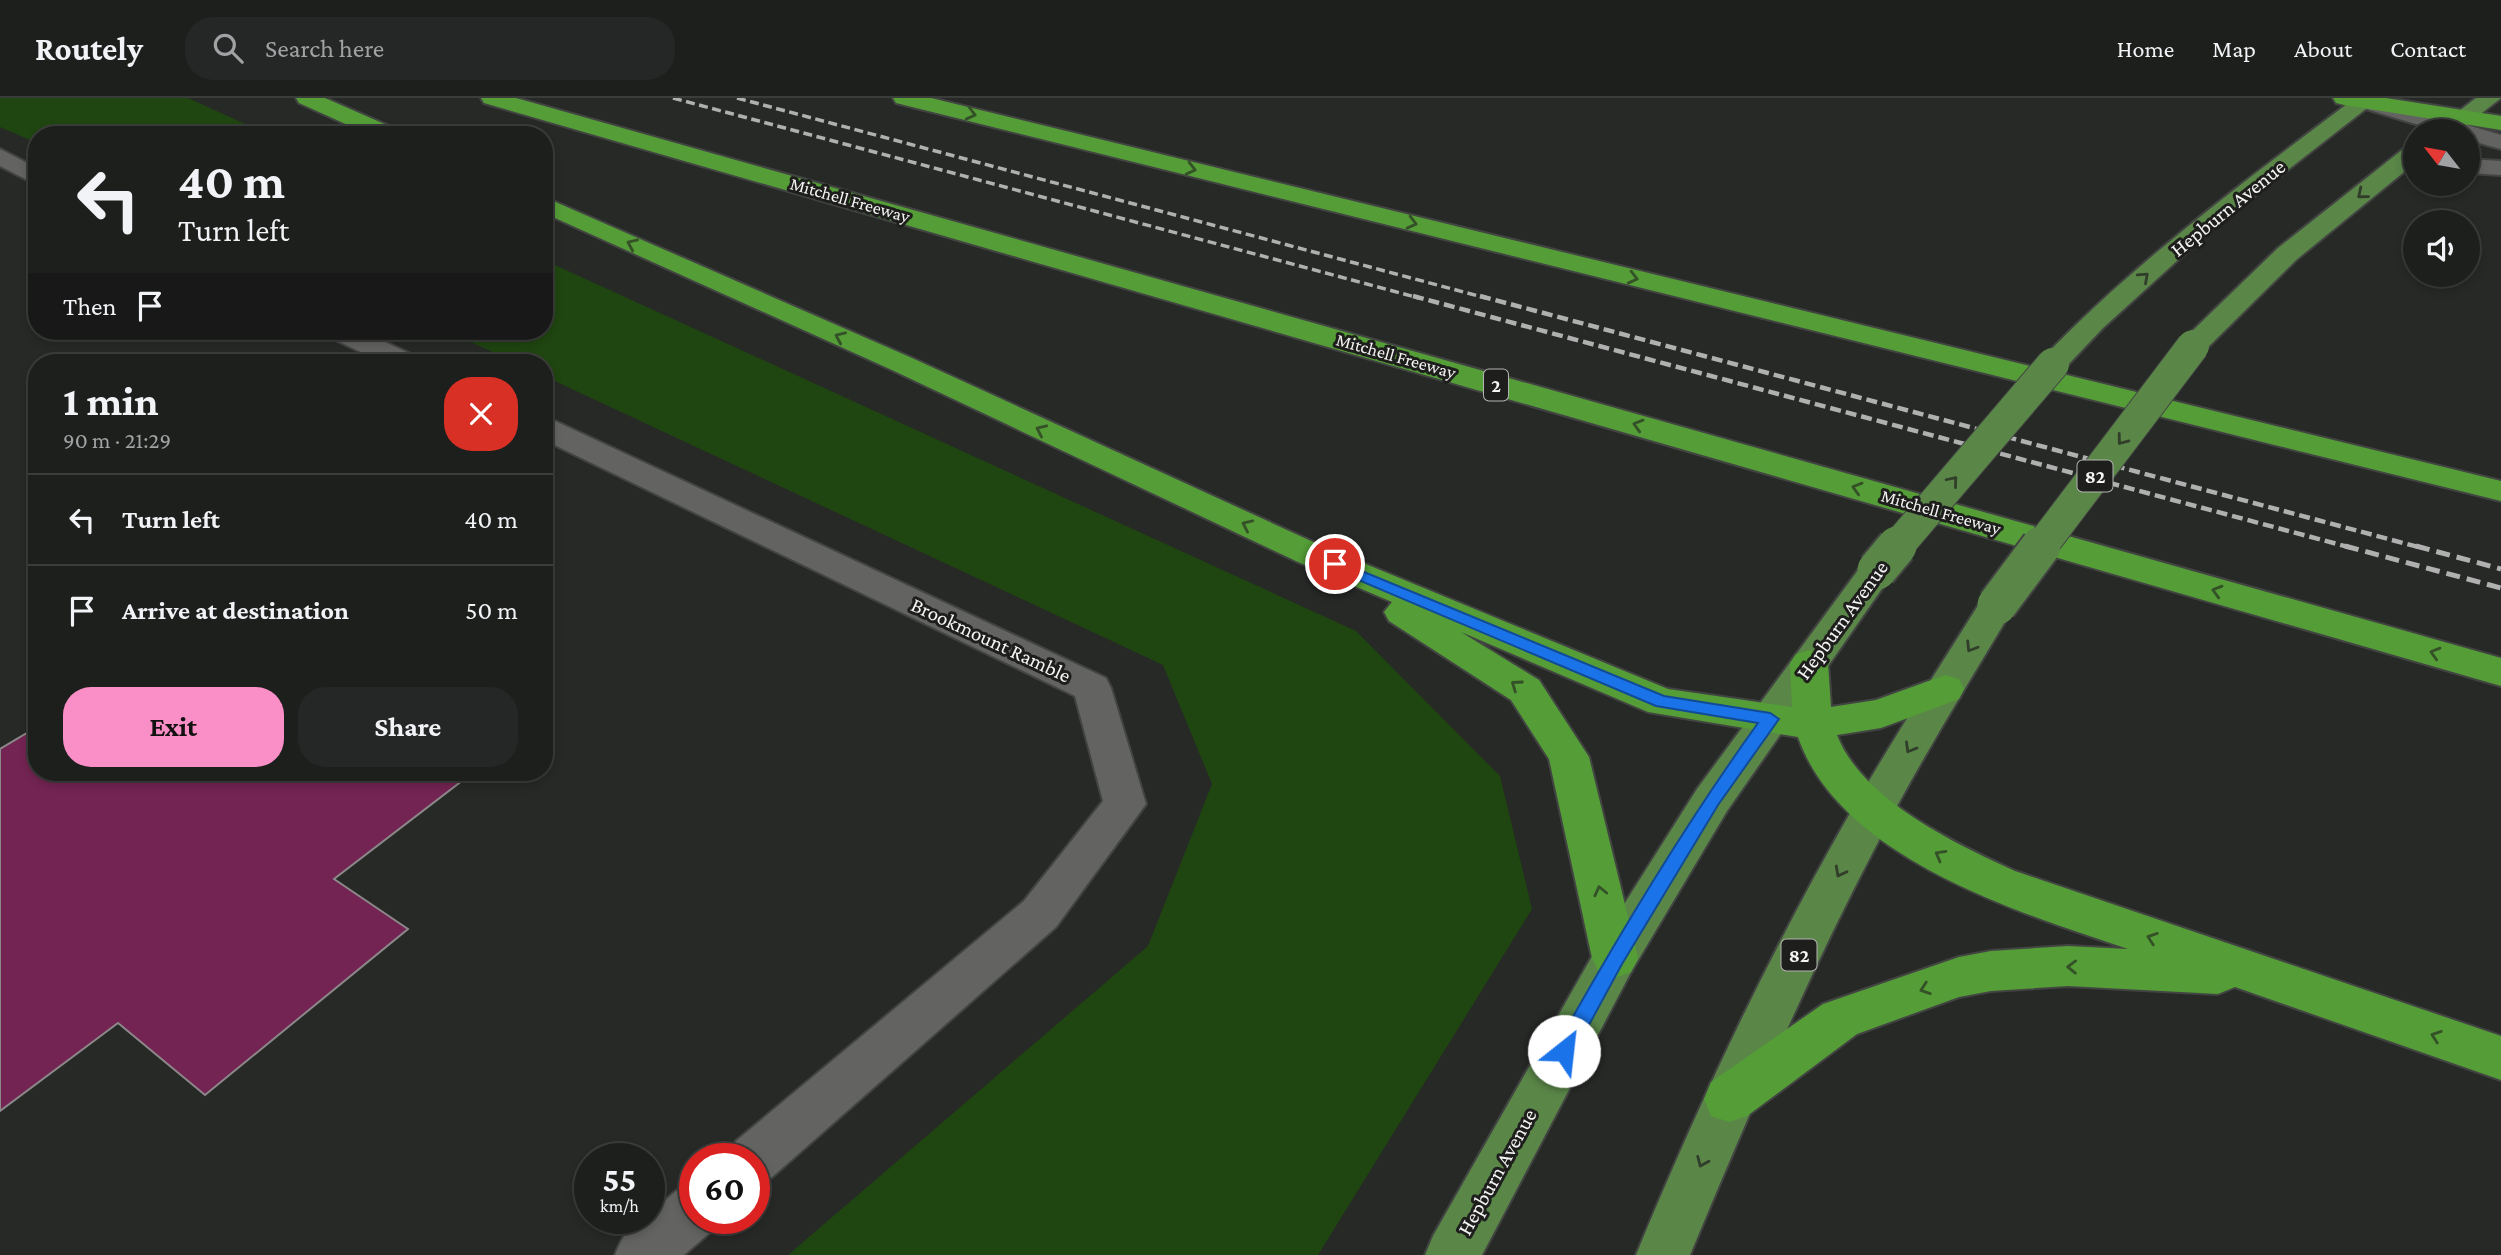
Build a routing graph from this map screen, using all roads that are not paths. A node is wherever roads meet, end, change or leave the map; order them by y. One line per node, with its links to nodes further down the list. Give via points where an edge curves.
1 (307, 98): 10 (highway)
2 (492, 98): 24 (highway, Mitchell Freeway / 2, one-way to 2)
3 (904, 98): 22 (highway, one-way to 22)
4 (2490, 98): 7 (main road)
5 (2359, 99): 6 (street); 26 (main road, Hepburn Avenue, one-way to 5, bridge, via 1810,663 1877,570 2053,364 2093,322 2203,225)
6 (2427, 119)
7 (2467, 119)
8 (2501, 123): 9 (highway)
9 (2480, 125)
10 (370, 126)
11 (2480, 135): 12 (street)
12 (2501, 142)
13 (0, 156): 17 (street)
14 (2403, 166): 25 (main road, 82, one-way to 25, bridge, via 2287,254 2193,346 1997,605)
15 (2480, 167): 16 (street)
16 (2501, 168)
17 (28, 173)
18 (553, 208): 23 (highway, one-way to 18)
19 (358, 340): 20 (street)
20 (388, 354)
21 (553, 432): 32 (street, Brookmount Ramble, via 1092,688 1125,804 1040,914)
22 (2501, 491)
23 (1310, 554): 26 (highway, via 1662,702); 28 (highway, one-way to 23, via 1569,757 1525,690)
24 (2501, 672)
25 (1945, 689): 26 (highway, via 1881,714); 27 (main road, 82, one-way to 27)
26 (1791, 722): 27 (highway); 28 (main road, Hepburn Avenue, via 1712,800)
27 (1873, 813): 29 (highway, one-way to 27, via 2039,898 1941,857); 31 (main road, 82, one-way to 31)
28 (1615, 958): 35 (main road, Hepburn Avenue)
29 (2262, 976): 30 (highway, one-way to 29); 31 (highway, one-way to 31, via 2068,966 1959,977 1840,1019)
30 (2501, 1058)
31 (1729, 1099): 36 (main road, 82, one-way to 36)
32 (770, 1145)
33 (679, 1224): 34 (street)
34 (642, 1255)
35 (1452, 1255)
36 (1662, 1255)

